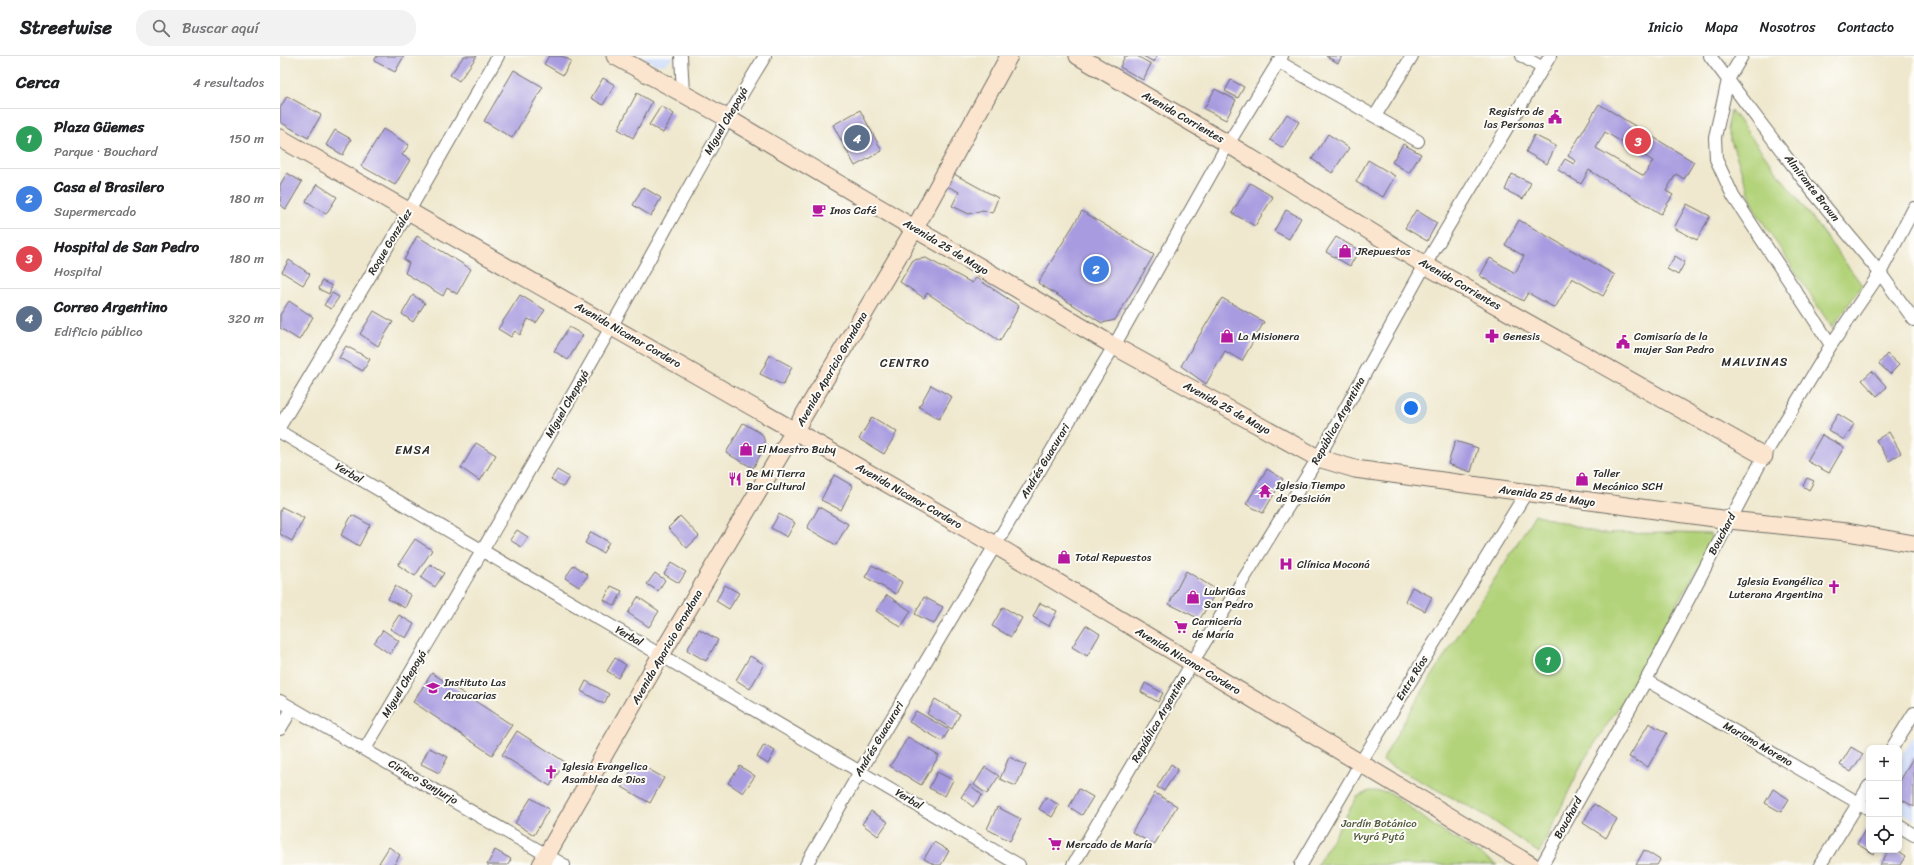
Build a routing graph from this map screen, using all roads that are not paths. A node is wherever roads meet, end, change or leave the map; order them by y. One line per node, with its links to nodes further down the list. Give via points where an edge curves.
1 (498, 56): 22 (street, Roque González)
2 (681, 56): 15 (street)
3 (765, 56): 17 (street, Miguel Chepoyá)
4 (1009, 56): 23 (main road, Avenida Aparicio Grondona)
5 (1078, 56): 20 (main road, Avenida Corrientes)
6 (1412, 56): 16 (street)
7 (1522, 56): 13 (street)
8 (1550, 56): 13 (street, República Argentina)
9 (1710, 56): 14 (street, Almirante Brown)
10 (1742, 56): 14 (street)
11 (621, 58): 15 (main road, Avenida 25 de Mayo)
12 (1280, 59): 16 (street); 20 (street, Andrés Guacurari)
13 (1544, 68): 24 (street, República Argentina)
14 (1728, 80): 25 (street, Almirante Brown, via 1809,187); 29 (street, via 1715,137 1716,159 1733,196)
15 (683, 93): 17 (main road, Avenida 25 de Mayo)
16 (1375, 116): 19 (street)
17 (727, 118): 23 (main road, Avenida 25 de Mayo); 27 (street, Miguel Chepoyá)
18 (280, 138): 22 (main road, Avenida Nicanor Cordero)
19 (1418, 141)
20 (1228, 144): 24 (main road, Avenida Corrientes); 28 (street, Andrés Guacurari)
21 (1914, 208): 25 (street, Bouchard)
22 (409, 211): 27 (main road, Avenida Nicanor Cordero); 30 (street, Roque González)
23 (915, 228): 28 (main road, Avenida 25 de Mayo); 31 (main road, Avenida Aparicio Grondona)
24 (1426, 265): 33 (main road, Avenida Corrientes); 34 (street, República Argentina)
25 (1880, 273): 26 (street, Almirante Brown); 29 (street, Bouchard)
26 (1914, 320)
27 (611, 326): 31 (main road, Avenida Nicanor Cordero); 39 (street, Miguel Chepoyá)
28 (1114, 346): 34 (main road, Avenida 25 de Mayo); 38 (street, Andrés Guacurari)
29 (1831, 346): 33 (street, Bouchard)
30 (280, 426)
31 (796, 431): 38 (main road, Avenida Nicanor Cordero); 40 (main road, Avenida Aparicio Grondona)
32 (280, 432): 39 (street, Yerbal)
33 (1764, 456): 36 (street, Bouchard)
34 (1318, 458): 35 (main road, Avenida 25 de Mayo, via 1356,469); 41 (street, República Argentina)
35 (1526, 493): 36 (main road, Avenida 25 de Mayo); 49 (street, Entre Ríos)
36 (1729, 520): 37 (main road, Avenida 25 de Mayo, via 1847,532); 42 (street, Bouchard)
37 (1914, 544)
38 (995, 545): 41 (main road, Avenida Nicanor Cordero); 50 (street, Andrés Guacurari)
39 (482, 552): 40 (street, Yerbal); 48 (street, Miguel Chepoyá)
40 (661, 655): 50 (street, Yerbal); 54 (main road, Avenida Aparicio Grondona)
41 (1192, 663): 49 (main road, Avenida Nicanor Cordero); 58 (street, República Argentina)
42 (1646, 680): 51 (street, Mariano Moreno); 61 (street, Bouchard)
43 (280, 701): 44 (street, Ciriaco Sanjurjo)
44 (292, 709): 46 (street); 48 (street, Ciriaco Sanjurjo)
45 (1914, 713): 47 (street)
46 (280, 729)
47 (1894, 745)
48 (365, 749): 54 (street, Ciriaco Sanjurjo)
49 (1360, 762): 59 (street, Entre Ríos); 60 (main road, Avenida Nicanor Cordero)
50 (861, 770): 56 (street, Andrés Guacurari); 57 (street, Yerbal)
51 (1864, 806): 62 (street)
52 (1902, 828): 53 (street)
53 (1914, 835)
54 (544, 860): 55 (street, Ciriaco Sanjurjo)
55 (564, 865)
56 (806, 865)
57 (1019, 865)
58 (1073, 865)
59 (1301, 865)
60 (1531, 865)
61 (1542, 865)
62 (1820, 865)

